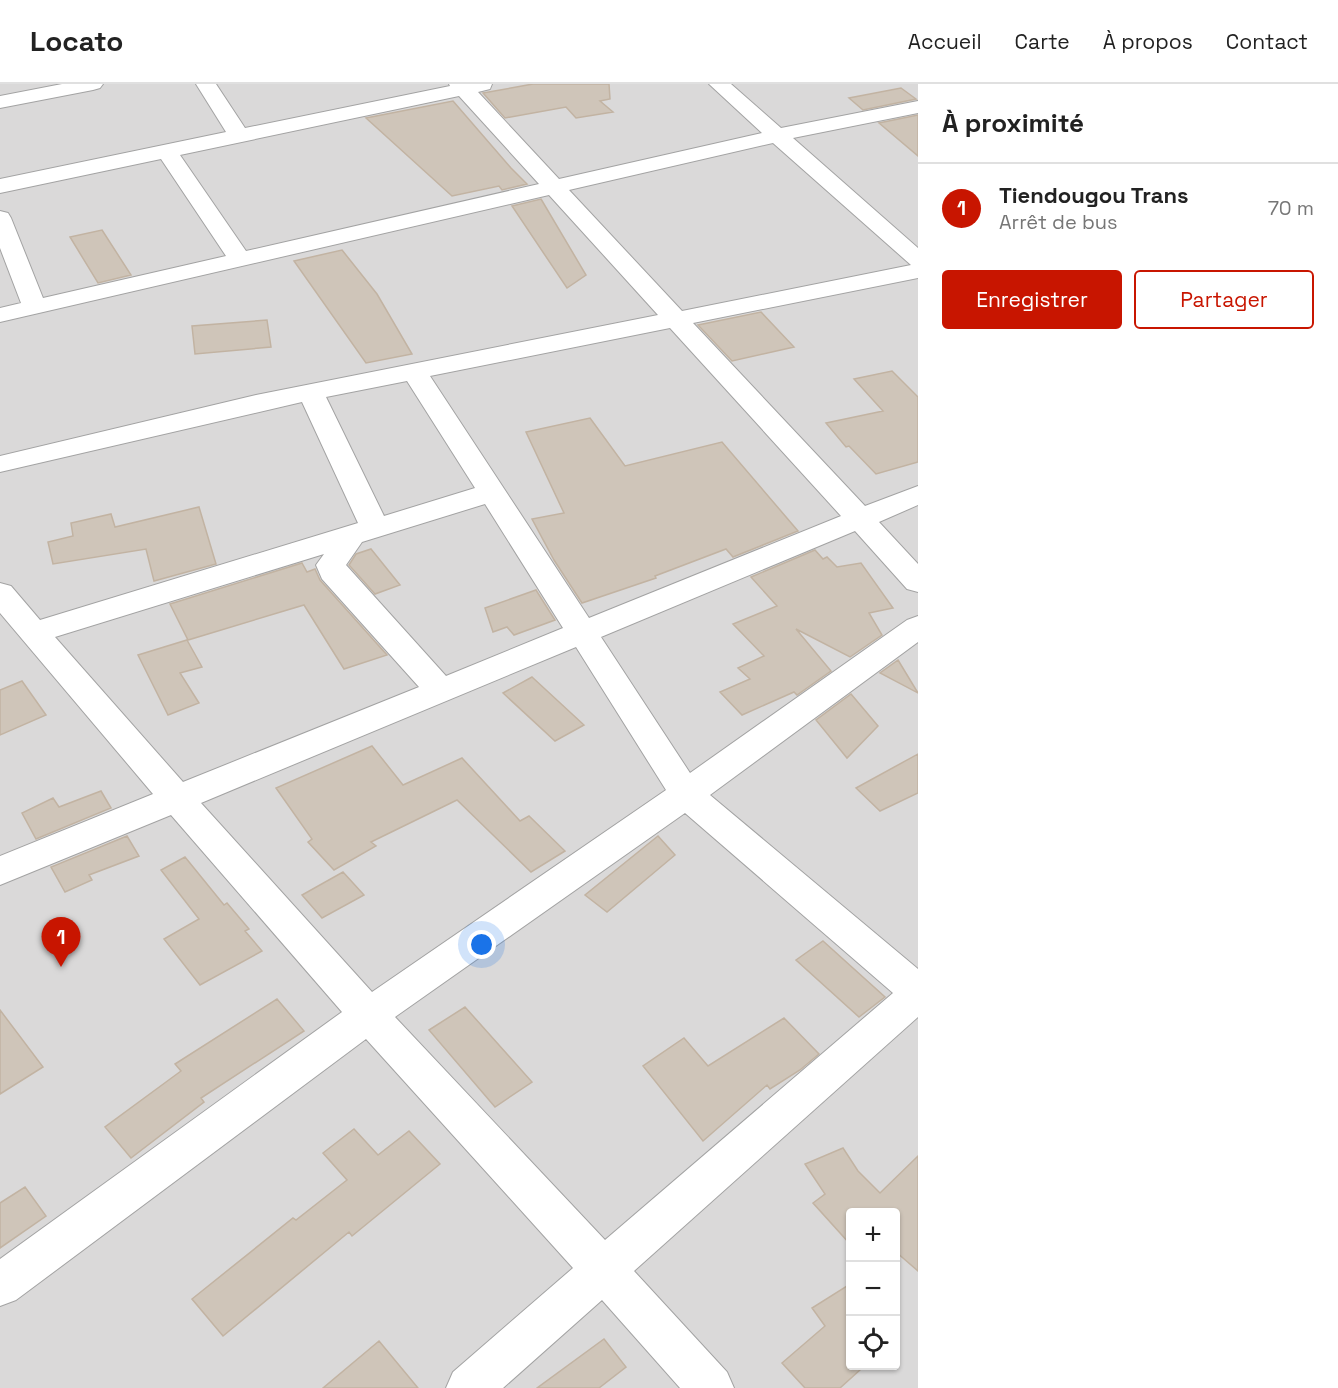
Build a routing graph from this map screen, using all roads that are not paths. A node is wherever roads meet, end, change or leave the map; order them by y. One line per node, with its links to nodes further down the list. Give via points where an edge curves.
1 (93, 84): 5 (street)
2 (206, 84): 8 (street)
3 (719, 84): 7 (street)
4 (470, 86): 8 (street); 11 (street)
5 (0, 102)
6 (918, 107): 7 (street)
7 (779, 135): 11 (street); 14 (street)
8 (239, 136): 9 (street)
9 (167, 151): 10 (street); 13 (street)
10 (0, 186)
11 (554, 186): 13 (street); 18 (street)
12 (0, 218): 16 (street)
13 (240, 259): 16 (street)
14 (918, 260)
15 (918, 271): 18 (street)
16 (35, 307): 17 (street)
17 (0, 315)
18 (676, 319): 19 (street); 24 (street)
19 (414, 371): 20 (street); 22 (street)
20 (310, 392): 21 (street); 25 (street)
21 (0, 464)
22 (492, 492): 25 (street); 30 (street)
23 (918, 495): 24 (street)
24 (860, 519): 26 (street); 30 (street)
25 (364, 532): 29 (street); 31 (street, via 331,565 333,572)
26 (918, 582)
27 (0, 593): 29 (street)
28 (918, 627): 32 (street)
29 (34, 633): 33 (street)
30 (582, 633): 31 (street); 32 (street)
31 (441, 691): 33 (street)
32 (686, 794): 35 (street); 36 (street)
33 (176, 799): 34 (street); 36 (street)
34 (0, 871)
35 (918, 993): 37 (street)
36 (368, 1015): 37 (street); 38 (street)
37 (605, 1269): 39 (street); 40 (street)
38 (0, 1285)
39 (469, 1388)
40 (711, 1388)

